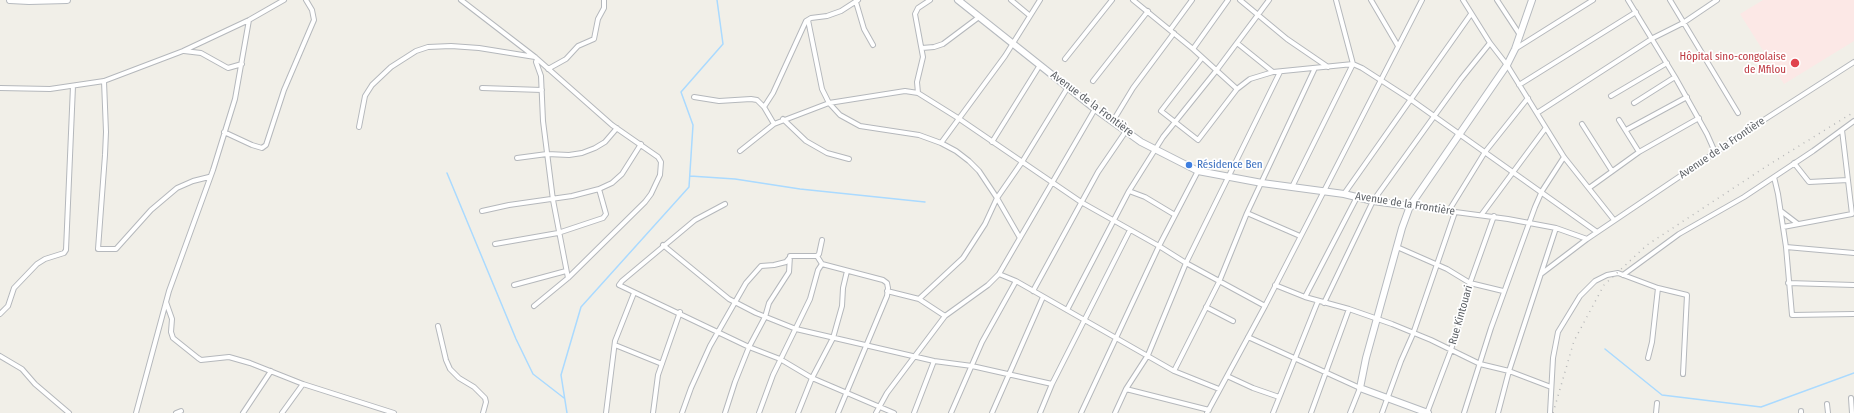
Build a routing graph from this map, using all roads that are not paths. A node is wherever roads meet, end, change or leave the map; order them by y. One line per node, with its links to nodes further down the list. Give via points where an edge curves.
1 (10, 0): 2 (street)
2 (67, 0)
3 (284, 0): 34 (street)
4 (306, 0): 104 (street, via 314,20 288,78 266,145 262,148 252,145)
5 (461, 0): 50 (street)
6 (604, 0): 61 (street, via 594,39 578,46 566,59)
7 (930, 0): 46 (street, via 918,8 915,14)
8 (958, 0): 33 (street, Avenue de la Frontière)
9 (1011, 0): 32 (street)
10 (1040, 0): 32 (street)
11 (1112, 0): 52 (street)
12 (1132, 0): 28 (street)
13 (1192, 0): 37 (street)
14 (1228, 0): 47 (street)
15 (1240, 0): 30 (street)
16 (1269, 0): 30 (street)
17 (1336, 0): 56 (street)
18 (1371, 0): 45 (street)
19 (1463, 0): 31 (street)
20 (1497, 0): 39 (street)
21 (1532, 0): 39 (street)
22 (1593, 0): 48 (street)
23 (1628, 0): 29 (street)
24 (1670, 0): 36 (street)
25 (1717, 0): 36 (street)
26 (857, 1): 35 (street, via 841,11); 43 (street, via 864,30)
27 (1420, 1): 45 (street)
28 (1148, 11): 37 (street); 68 (street)
29 (1636, 12): 40 (street); 69 (street)
30 (1259, 14): 41 (street); 59 (street, via 1287,39)
31 (1470, 14): 42 (street); 81 (street)
32 (1029, 15): 44 (street)
33 (979, 17): 44 (street, Avenue de la Frontière); 46 (street, via 943,44 934,48)
34 (249, 20): 49 (street); 55 (street)
35 (808, 20): 83 (street, via 822,89); 84 (street)
36 (1683, 23): 40 (street); 87 (street)
37 (1170, 30): 38 (street)
38 (1174, 33): 47 (street); 93 (street, via 1133,88)
39 (1520, 35): 48 (street)
40 (1653, 38): 54 (street); 86 (street)
41 (1237, 43): 62 (street); 63 (street)
42 (1490, 43): 58 (street); 88 (street)
43 (873, 45)
44 (1013, 45): 57 (street, Avenue de la Frontière); 89 (street)
45 (1398, 46): 66 (street)
46 (922, 48): 76 (street, via 923,57 917,82)
47 (1193, 49): 51 (street)
48 (1515, 49): 58 (street)
49 (183, 51): 55 (street, via 200,53 228,68); 67 (street)
50 (536, 58): 61 (street); 75 (street); 98 (street, via 451,46 428,47 416,51 391,67 372,85 365,96)
51 (1202, 58): 62 (street); 95 (street, via 1161,110)
52 (1065, 59)
53 (1854, 62): 113 (street, Avenue de la Frontière)
54 (1666, 63): 65 (street); 77 (street)
55 (242, 64): 104 (street, via 235,99)
56 (1353, 64): 59 (street); 66 (street); 129 (street)
57 (1040, 65): 71 (street, Avenue de la Frontière); 106 (street)
58 (1507, 65): 69 (street); 105 (street)
59 (1328, 67): 60 (street)
60 (1316, 68): 64 (street); 128 (street)
61 (548, 69): 99 (street)
62 (1216, 71): 74 (street); 95 (street)
63 (1273, 72): 64 (street); 74 (street, via 1250,79)
64 (1280, 72): 124 (street)
65 (1675, 77): 79 (street); 82 (street)
66 (1382, 80): 81 (street); 134 (street)
67 (104, 81): 70 (street); 123 (street, via 106,132 98,249 116,249 151,210 177,188)
68 (1093, 81)
69 (1519, 85): 80 (street)
70 (73, 86): 72 (street, via 34,90); 206 (street, via 66,250 38,264 14,288 8,306)
71 (1068, 87): 85 (street, Avenue de la Frontière); 118 (street)
72 (0, 88)
73 (482, 88): 75 (street)
74 (1238, 89): 95 (street, via 1199,140)
75 (542, 90): 114 (street)
76 (918, 94): 83 (street, via 905,91); 89 (street)
77 (1611, 96)
78 (694, 97): 84 (street, via 719,101 751,99 757,100)
79 (1687, 97): 90 (street); 101 (street)
80 (1528, 98): 86 (street); 111 (street)
81 (1410, 99): 88 (street); 135 (street)
82 (1634, 103)
83 (829, 104): 91 (street); 107 (street, via 843,118 860,126 919,135)
84 (764, 107): 96 (street)
85 (1095, 109): 93 (street, Avenue de la Frontière); 127 (street)
86 (1537, 113): 100 (street)
87 (1738, 113)
88 (1435, 116): 105 (street); 139 (street)
89 (958, 118): 106 (street); 107 (street)
90 (1699, 118): 112 (street); 113 (street)
91 (783, 119): 96 (street); 117 (street, via 806,141 827,153)
92 (1618, 120): 101 (street)
93 (1113, 121): 103 (street, Avenue de la Frontière)
94 (1854, 121): 102 (street)
95 (1175, 122): 109 (street)
96 (774, 124): 110 (street)
97 (1582, 124): 122 (street)
98 (359, 127)
99 (617, 128): 108 (street); 114 (street, via 605,142 582,153)
100 (1545, 129): 116 (street); 121 (street)
101 (1626, 130): 112 (street)
102 (1842, 130): 119 (street); 126 (street)
103 (1126, 131): 109 (street, Avenue de la Frontière); 140 (street)
104 (224, 132): 123 (street)
105 (1460, 134): 111 (street); 142 (street)
106 (992, 142): 118 (street)
107 (941, 143): 137 (street, via 969,161)
108 (641, 144): 131 (street, via 622,174); 180 (street, via 658,156 660,162 660,175 651,194)
109 (1156, 150): 120 (street, Avenue de la Frontière); 132 (street)
110 (740, 151)
111 (1485, 152): 121 (street); 145 (street)
112 (1639, 152): 122 (street)
113 (1715, 152): 152 (street, Avenue de la Frontière)
114 (547, 154): 115 (street); 138 (street)
115 (517, 158)
116 (1564, 158): 130 (street); 133 (street)
117 (849, 159)
118 (1022, 162): 127 (street); 137 (street)
119 (1794, 163): 125 (street); 126 (street, via 1809,182)
120 (1198, 171): 124 (street, Avenue de la Frontière); 149 (street)
121 (1512, 171): 133 (street); 148 (street)
122 (1612, 171): 130 (street)
123 (209, 177): 197 (street)
124 (1229, 177): 128 (street, Avenue de la Frontière); 172 (street)
125 (1774, 177): 144 (street); 179 (street, via 1720,212 1679,234)
126 (1848, 180): 154 (street, via 1852,214)
127 (1053, 183): 140 (street); 161 (street)
128 (1262, 183): 129 (street, Avenue de la Frontière); 147 (street)
129 (1292, 187): 134 (street, Avenue de la Frontière)
130 (1588, 188): 152 (street)
131 (599, 190): 138 (street); 159 (street, via 606,210 605,216)
132 (1129, 190): 149 (street); 151 (street)
133 (1542, 191): 153 (street); 158 (street)
134 (1324, 192): 135 (street, Avenue de la Frontière); 160 (street)
135 (1344, 194): 136 (street, Avenue de la Frontière)
136 (1357, 197): 139 (street, Avenue de la Frontière); 194 (street)
137 (997, 198): 161 (street); 195 (street, via 963,258)
138 (553, 200): 143 (street); 159 (street)
139 (1373, 201): 142 (street, Avenue de la Frontière); 199 (street)
140 (1081, 202): 151 (street); 190 (street)
141 (725, 204): 165 (street, via 695,220)
142 (1410, 206): 145 (street, Avenue de la Frontière); 167 (street)
143 (482, 211)
144 (1781, 211): 154 (street); 155 (street)
145 (1448, 212): 146 (street, Avenue de la Frontière)
146 (1455, 212): 148 (street, Avenue de la Frontière); 174 (street)
147 (1247, 213): 160 (street); 182 (street)
148 (1482, 214): 150 (street, Avenue de la Frontière)
149 (1175, 215): 166 (street)
150 (1494, 216): 153 (street, Avenue de la Frontière); 183 (street, Rue Kintouari)
151 (1114, 220): 157 (street); 204 (street)
152 (1614, 220): 158 (street, Avenue de la Frontière)
153 (1529, 223): 156 (street, Avenue de la Frontière); 191 (street)
154 (1798, 224): 155 (street)
155 (1783, 227): 168 (street)
156 (1556, 228): 162 (street, Avenue de la Frontière); 178 (street)
157 (1130, 230): 166 (street); 211 (street)
158 (1597, 232): 162 (street, Avenue de la Frontière)
159 (558, 233): 164 (street); 175 (street)
160 (1300, 236): 186 (street)
161 (1020, 238): 177 (street)
162 (1587, 239): 178 (street)
163 (822, 240): 171 (street)
164 (495, 244)
165 (663, 245): 192 (street, via 619,284); 198 (street)
166 (1159, 246): 172 (street); 219 (street)
167 (1397, 247): 174 (street); 210 (street)
168 (1786, 247): 169 (street); 184 (street)
169 (1854, 253)
170 (790, 256): 171 (street); 198 (street, via 786,262 761,266 746,283); 209 (street, via 789,272 769,303)
171 (817, 256): 173 (street)
172 (1186, 263): 182 (street); 224 (street)
173 (822, 264): 176 (street); 214 (street)
174 (1436, 264): 183 (street); 216 (street)
175 (566, 271): 180 (street); 185 (street)
176 (847, 271): 189 (street, via 883,280 887,283); 218 (street, via 842,306)
177 (999, 274): 181 (street); 208 (street)
178 (1541, 274): 236 (street)
179 (1622, 275): 188 (street); 244 (street, via 1607,275 1595,281 1570,310 1558,332)
180 (568, 278): 200 (street)
181 (1016, 281): 190 (street); 233 (street, via 982,342)
182 (1219, 282): 201 (street); 202 (street)
183 (1470, 283): 191 (street); 223 (street, Rue Kintouari)
184 (1788, 283): 187 (street); 207 (street, via 1792,314)
185 (514, 285)
186 (1275, 285): 194 (street); 202 (street)
187 (1854, 285)
188 (1658, 288): 227 (street); 239 (street, via 1687,295)
189 (887, 290): 195 (street); 222 (street, via 887,296)
190 (1033, 291): 193 (street)
191 (1503, 291): 232 (street)
192 (634, 293): 205 (street); 220 (street)
193 (1043, 297): 204 (street); 238 (street)
194 (1304, 297): 196 (street)
195 (919, 299): 208 (street)
196 (1318, 301): 199 (street); 229 (street)
197 (166, 302): 234 (street, via 172,319 173,338 201,360 229,357); 258 (street)
198 (735, 302): 209 (street); 215 (street)
199 (1324, 303): 203 (street)
200 (534, 306)
201 (1206, 306): 212 (street); 235 (street)
202 (1265, 306): 217 (street)
203 (1349, 309): 210 (street); 237 (street)
204 (1067, 310): 211 (street)
205 (680, 312): 215 (street); 231 (street)
206 (0, 314)
207 (1854, 314)
208 (945, 316): 226 (street)
209 (765, 317): 214 (street); 221 (street)
210 (1377, 318): 216 (street); 245 (street)
211 (1084, 320): 219 (street); 243 (street)
212 (1233, 320)
213 (438, 326): 263 (street, via 450,369 485,398)
214 (796, 329): 218 (street); 228 (street)
215 (719, 333): 221 (street); 266 (street, via 699,369)
216 (1414, 334): 223 (street); 250 (street)
217 (1248, 337): 229 (street); 240 (street)
218 (833, 338): 222 (street); 241 (street)
219 (1116, 338): 224 (street); 277 (street)
220 (615, 345): 231 (street); 264 (street)
221 (749, 347): 228 (street); 267 (street)
222 (866, 347): 226 (street); 248 (street)
223 (1451, 350): 232 (street); 283 (street, Rue Kintouari)
224 (1148, 355): 235 (street); 246 (street)
225 (0, 356): 257 (street, via 22,369)
226 (914, 356): 230 (street); 254 (street)
227 (1648, 358)
228 (780, 359): 241 (street); 268 (street)
229 (1294, 359): 237 (street); 249 (street)
230 (934, 361): 233 (street); 273 (street)
231 (662, 364): 265 (street)
232 (1480, 364): 236 (street); 284 (street)
233 (972, 366): 238 (street); 274 (street)
234 (271, 371): 242 (street); 260 (street)
235 (1174, 371): 247 (street)
236 (1509, 371): 244 (street); 285 (street)
237 (1327, 372): 245 (street); 280 (street)
238 (1010, 374): 243 (street); 275 (street)
239 (1683, 374)
240 (1227, 376): 247 (street); 249 (street)
241 (812, 378): 248 (street); 269 (street)
242 (303, 384): 261 (street); 262 (street)
243 (1052, 384): 276 (street)
244 (1551, 387): 286 (street)
245 (1360, 388): 250 (street); 281 (street)
246 (1126, 389): 256 (street); 278 (street)
247 (1219, 389): 256 (street)
248 (846, 394): 254 (street); 270 (street)
249 (1279, 397): 279 (street)
250 (1387, 398): 282 (street); 283 (street)
251 (1851, 398): 289 (street)
252 (1658, 403): 287 (street)
253 (1828, 404): 288 (street)
254 (879, 406): 271 (street); 272 (street)
255 (181, 410): 259 (street)
256 (1208, 411)
257 (69, 413)
258 (136, 413)
259 (176, 413)
260 (243, 413)
261 (282, 413)
262 (394, 413)
263 (483, 413)
264 (606, 413)
265 (653, 413)
266 (682, 413)
267 (725, 413)
268 (759, 413)
269 (798, 413)
270 (838, 413)
271 (876, 413)
272 (894, 413)
273 (914, 413)
274 (951, 413)
275 (992, 413)
276 (1040, 413)
277 (1081, 413)
278 (1115, 413)
279 (1273, 413)
280 (1311, 413)
281 (1350, 413)
282 (1382, 413)
283 (1428, 413)
284 (1464, 413)
285 (1498, 413)
286 (1550, 413)
287 (1656, 413)
288 (1828, 413)
289 (1852, 413)

